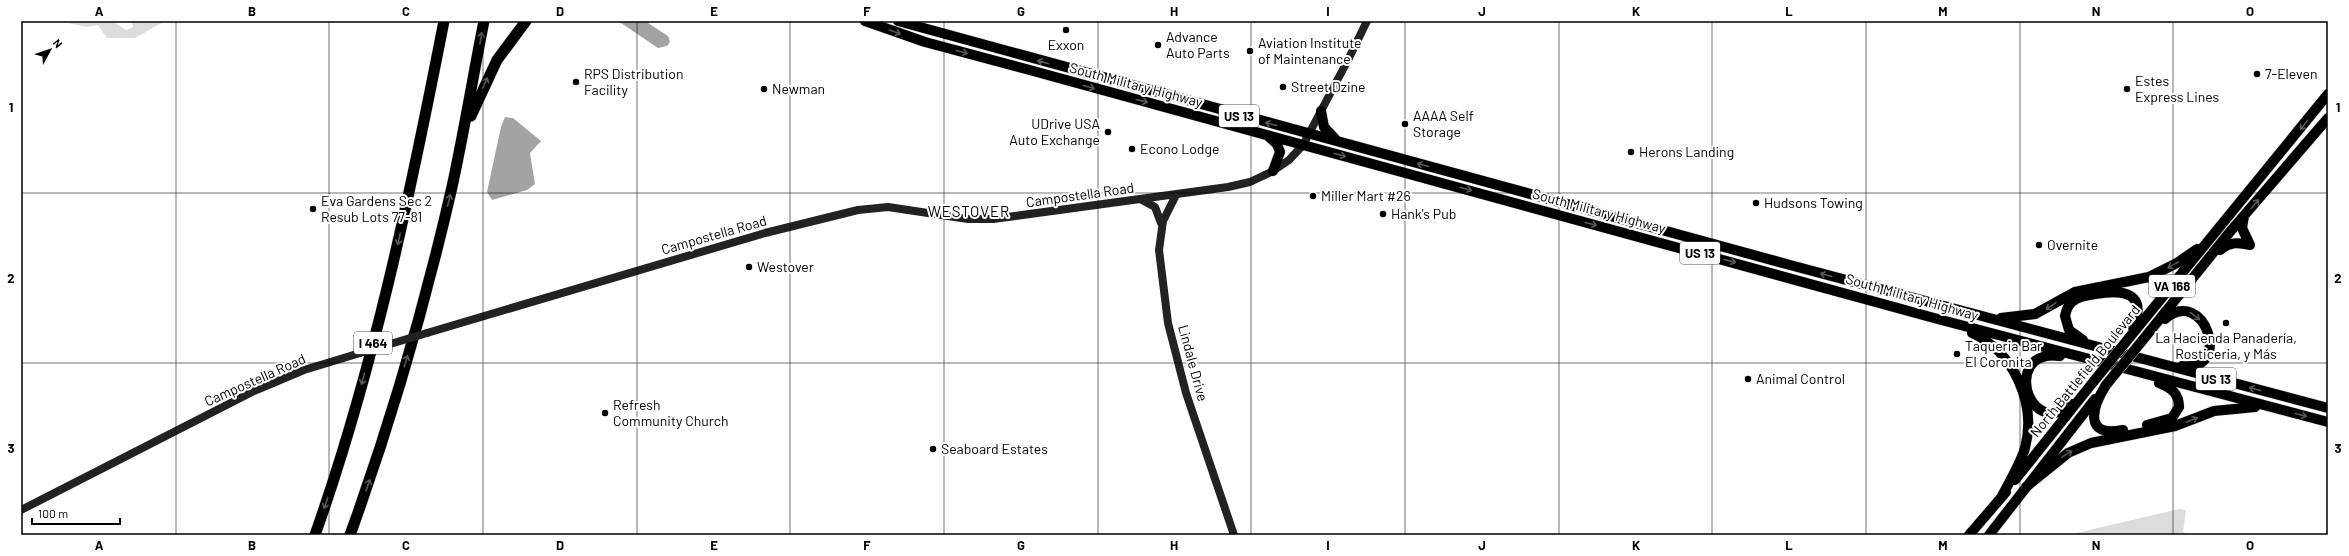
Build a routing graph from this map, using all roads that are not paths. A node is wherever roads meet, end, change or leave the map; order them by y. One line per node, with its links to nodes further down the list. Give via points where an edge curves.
1 (438, 21): 16 (highway)
2 (444, 21): 16 (highway, I 464)
3 (484, 21): 14 (highway, I 464, one-way to 3)
4 (526, 21): 14 (highway, one-way to 4, via 487,78 505,48)
5 (865, 21): 12 (main road, South Military Highway / US 13, one-way to 12, via 925,42)
6 (898, 21): 11 (main road, South Military Highway / US 13, one-way to 6)
7 (1367, 21): 9 (main road, Campostella Road)
8 (2328, 94): 22 (main road, North Battlefield Boulevard / VA 168, one-way to 22)
9 (1321, 111): 11 (main road, Campostella Road); 13 (main road, via 1324,127)
10 (2328, 118): 20 (main road, North Battlefield Boulevard / VA 168, one-way to 10)
11 (1309, 134): 13 (main road, South Military Highway / US 13); 15 (main road, Campostella Road)
12 (1266, 135): 15 (main road, South Military Highway / US 13); 17 (main road, via 1277,144 1280,152)
13 (1339, 143): 25 (main road, South Military Highway / US 13, one-way to 13)
14 (460, 145): 42 (highway, I 464, one-way to 14, via 377,458 417,324)
15 (1302, 145): 17 (main road, Campostella Road, via 1289,160); 24 (main road, South Military Highway / US 13, one-way to 24)
16 (419, 147): 41 (highway, I 464, one-way to 41, via 387,293 347,437)
17 (1273, 171): 18 (main road, Campostella Road, via 1250,182)
18 (1176, 195): 19 (main road, Campostella Road); 21 (main road, Lindale Drive, via 1164,216)
19 (1141, 200): 21 (main road, via 1155,207); 39 (main road, Campostella Road, bridge, via 993,219 968,219 888,207 858,210 764,234 304,370 254,391)
20 (2244, 216): 23 (main road, North Battlefield Boulevard / VA 168); 23 (main road, via 2242,228 2250,246 2239,242 2230,244)
21 (1162, 226): 43 (main road, Lindale Drive, via 1159,250 1172,340 1186,392)
22 (2216, 234): 25 (main road, one-way to 25, via 2178,263 2149,276 2075,292 2035,314); 26 (main road, North Battlefield Boulevard / VA 168)
23 (2209, 259): 27 (main road, North Battlefield Boulevard / VA 168)
24 (1934, 318): 30 (main road, South Military Highway / US 13); 38 (main road, via 1980,336 1993,345 2011,365 2020,386 2027,411 2027,437 2020,460)
25 (1989, 318): 28 (main road, South Military Highway / US 13)
26 (2129, 338): 28 (main road, via 2138,315 2136,302 2131,297 2120,291 2078,298 2072,302 2065,316 2069,330 2085,341); 33 (main road, North Battlefield Boulevard / VA 168, bridge)
27 (2142, 341): 29 (main road, one-way to 29, via 2169,315 2182,310 2195,314 2200,320 2208,334 2210,349 2203,362 2192,366); 32 (main road, North Battlefield Boulevard / VA 168, bridge)
28 (2107, 350): 29 (main road, South Military Highway / US 13)
29 (2139, 359): 35 (main road, South Military Highway / US 13, one-way to 29)
30 (2097, 362): 31 (main road, South Military Highway / US 13); 33 (main road, via 2046,356 2033,362 2026,373 2033,401 2043,411 2057,412)
31 (2129, 371): 32 (main road, via 2172,390 2177,395 2179,407 2172,418 2114,432 2103,430 2095,421 2094,408); 34 (main road, South Military Highway / US 13)
32 (2106, 385): 37 (main road, North Battlefield Boulevard / VA 168)
33 (2083, 394): 38 (main road, North Battlefield Boulevard / VA 168)
34 (2273, 408): 36 (main road, South Military Highway / US 13, one-way to 36); 37 (main road, one-way to 34, via 2068,453 2091,443 2175,426 2214,411)
35 (2328, 408)
36 (2328, 422)
37 (2023, 491): 40 (main road, via 2009,498 1994,515); 44 (main road, North Battlefield Boulevard / VA 168)
38 (2001, 498): 40 (main road, North Battlefield Boulevard / VA 168)
39 (21, 510)
40 (1973, 531)
41 (315, 535)
42 (350, 535)
43 (1234, 535)
44 (1989, 535)

